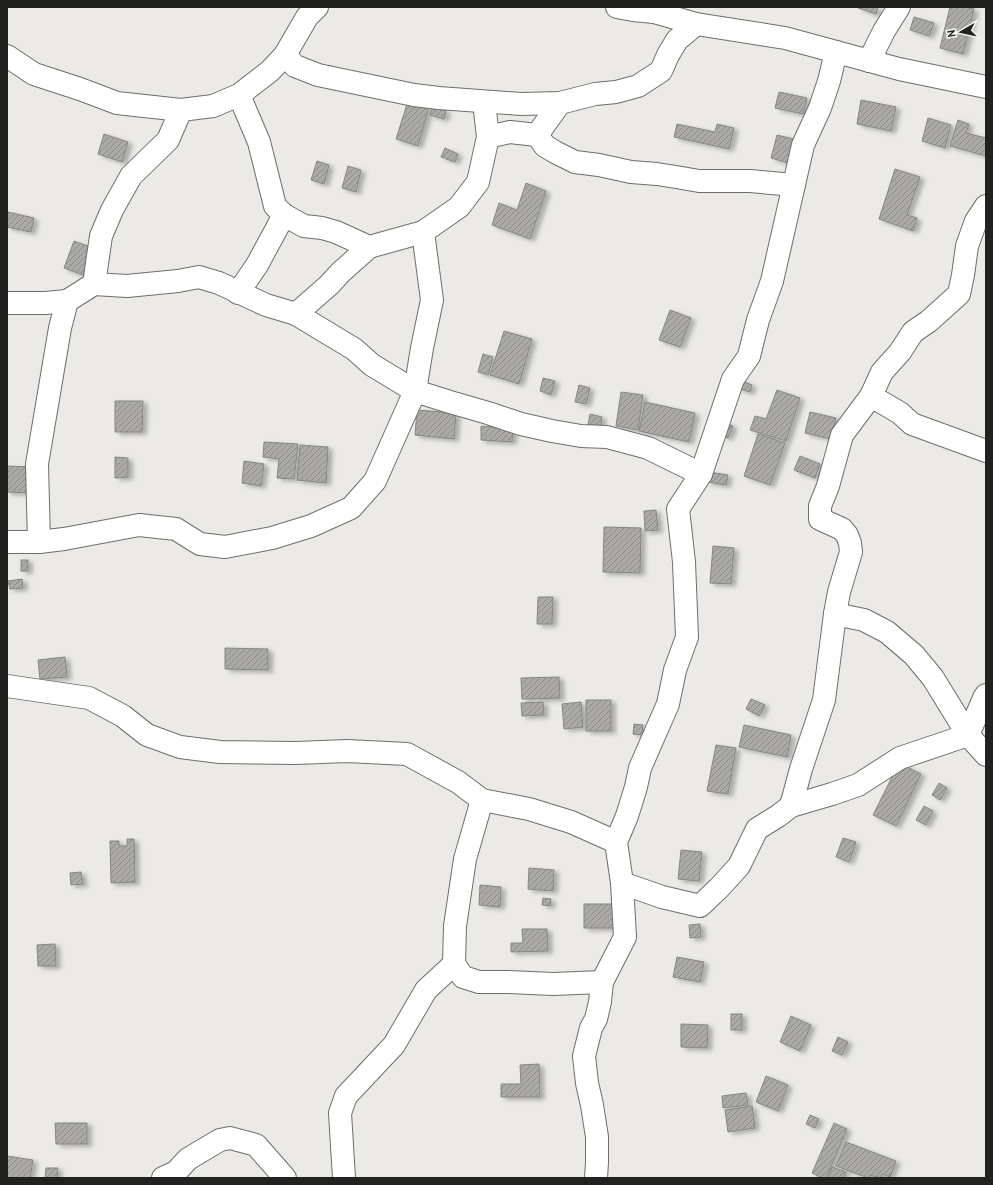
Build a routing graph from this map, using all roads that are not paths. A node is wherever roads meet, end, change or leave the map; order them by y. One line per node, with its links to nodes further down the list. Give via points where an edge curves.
1 (317, 7): 6 (street, via 307,17)
2 (616, 7): 4 (street, via 654,12)
3 (899, 7): 8 (street)
4 (696, 24): 5 (street, via 785,38); 12 (street, via 677,40 660,71 638,86)
5 (836, 52): 8 (street); 16 (street, via 820,108 803,145)
6 (285, 55): 10 (street, via 270,71); 11 (street, via 295,66 318,75 414,95)
7 (7, 56): 13 (street, via 34,74 117,104)
8 (869, 61): 9 (street)
9 (986, 87)
10 (239, 95): 13 (street, via 213,106); 18 (street, via 259,142 275,206)
11 (484, 102): 12 (street); 15 (street)
12 (560, 103): 14 (street)
13 (181, 110): 21 (street, via 168,140 131,176 112,210 101,236)
14 (537, 135): 15 (street, via 510,132); 16 (street, via 545,146 575,162 700,181 750,181)
15 (488, 137): 19 (street, via 478,182 459,207)
16 (794, 186): 29 (street, via 772,280 749,356 733,379)
17 (986, 206): 27 (street, via 976,221 967,246 959,294 913,332 882,372)
18 (284, 215): 20 (street, via 304,226 336,232); 22 (street)
19 (423, 232): 20 (street); 26 (street, via 432,300)
20 (369, 247): 25 (street)
21 (94, 284): 22 (street, via 127,286 199,277 219,283); 23 (street)
22 (238, 293): 25 (street)
23 (67, 301): 24 (street); 31 (street, via 37,464)
24 (7, 303)
25 (296, 314): 26 (street, via 354,349 372,365)
26 (415, 391): 29 (street, via 528,426 581,436 607,437 648,448); 31 (street, via 375,481 351,508 311,526 272,538 225,547 200,544 176,529 139,525 64,540)
27 (871, 396): 28 (street, via 900,413 912,424); 32 (street, via 842,435 820,506 820,518 842,529 850,543 851,552)
28 (986, 451)
29 (700, 474): 39 (street, via 678,509 684,562 687,637 668,704 640,768 627,816)
30 (7, 542): 31 (street)
31 (39, 542)
32 (835, 614): 35 (street, via 864,620 887,632 914,655 933,678); 38 (street, via 824,700)
33 (7, 686): 37 (street, via 89,698 123,716 146,736 180,747 220,752 347,751 407,754 458,782)
34 (986, 695): 35 (street)
35 (968, 735): 36 (street); 38 (street, via 900,758 858,785)
36 (986, 755)
37 (482, 800): 39 (street, via 529,809 571,822); 41 (street, via 465,859)
38 (791, 806): 40 (street, via 757,829 739,866 700,906)
39 (616, 842): 40 (street)
40 (622, 884): 42 (street, via 625,937)
41 (454, 964): 42 (street, via 462,977 479,982); 45 (street, via 426,990 394,1045 346,1096 340,1113)
42 (602, 982): 46 (street, via 596,1019 584,1056 597,1137)
43 (163, 1178): 44 (street, via 176,1172 198,1152 220,1140 230,1138 256,1145)
44 (286, 1178)
45 (344, 1178)
46 (596, 1178)

